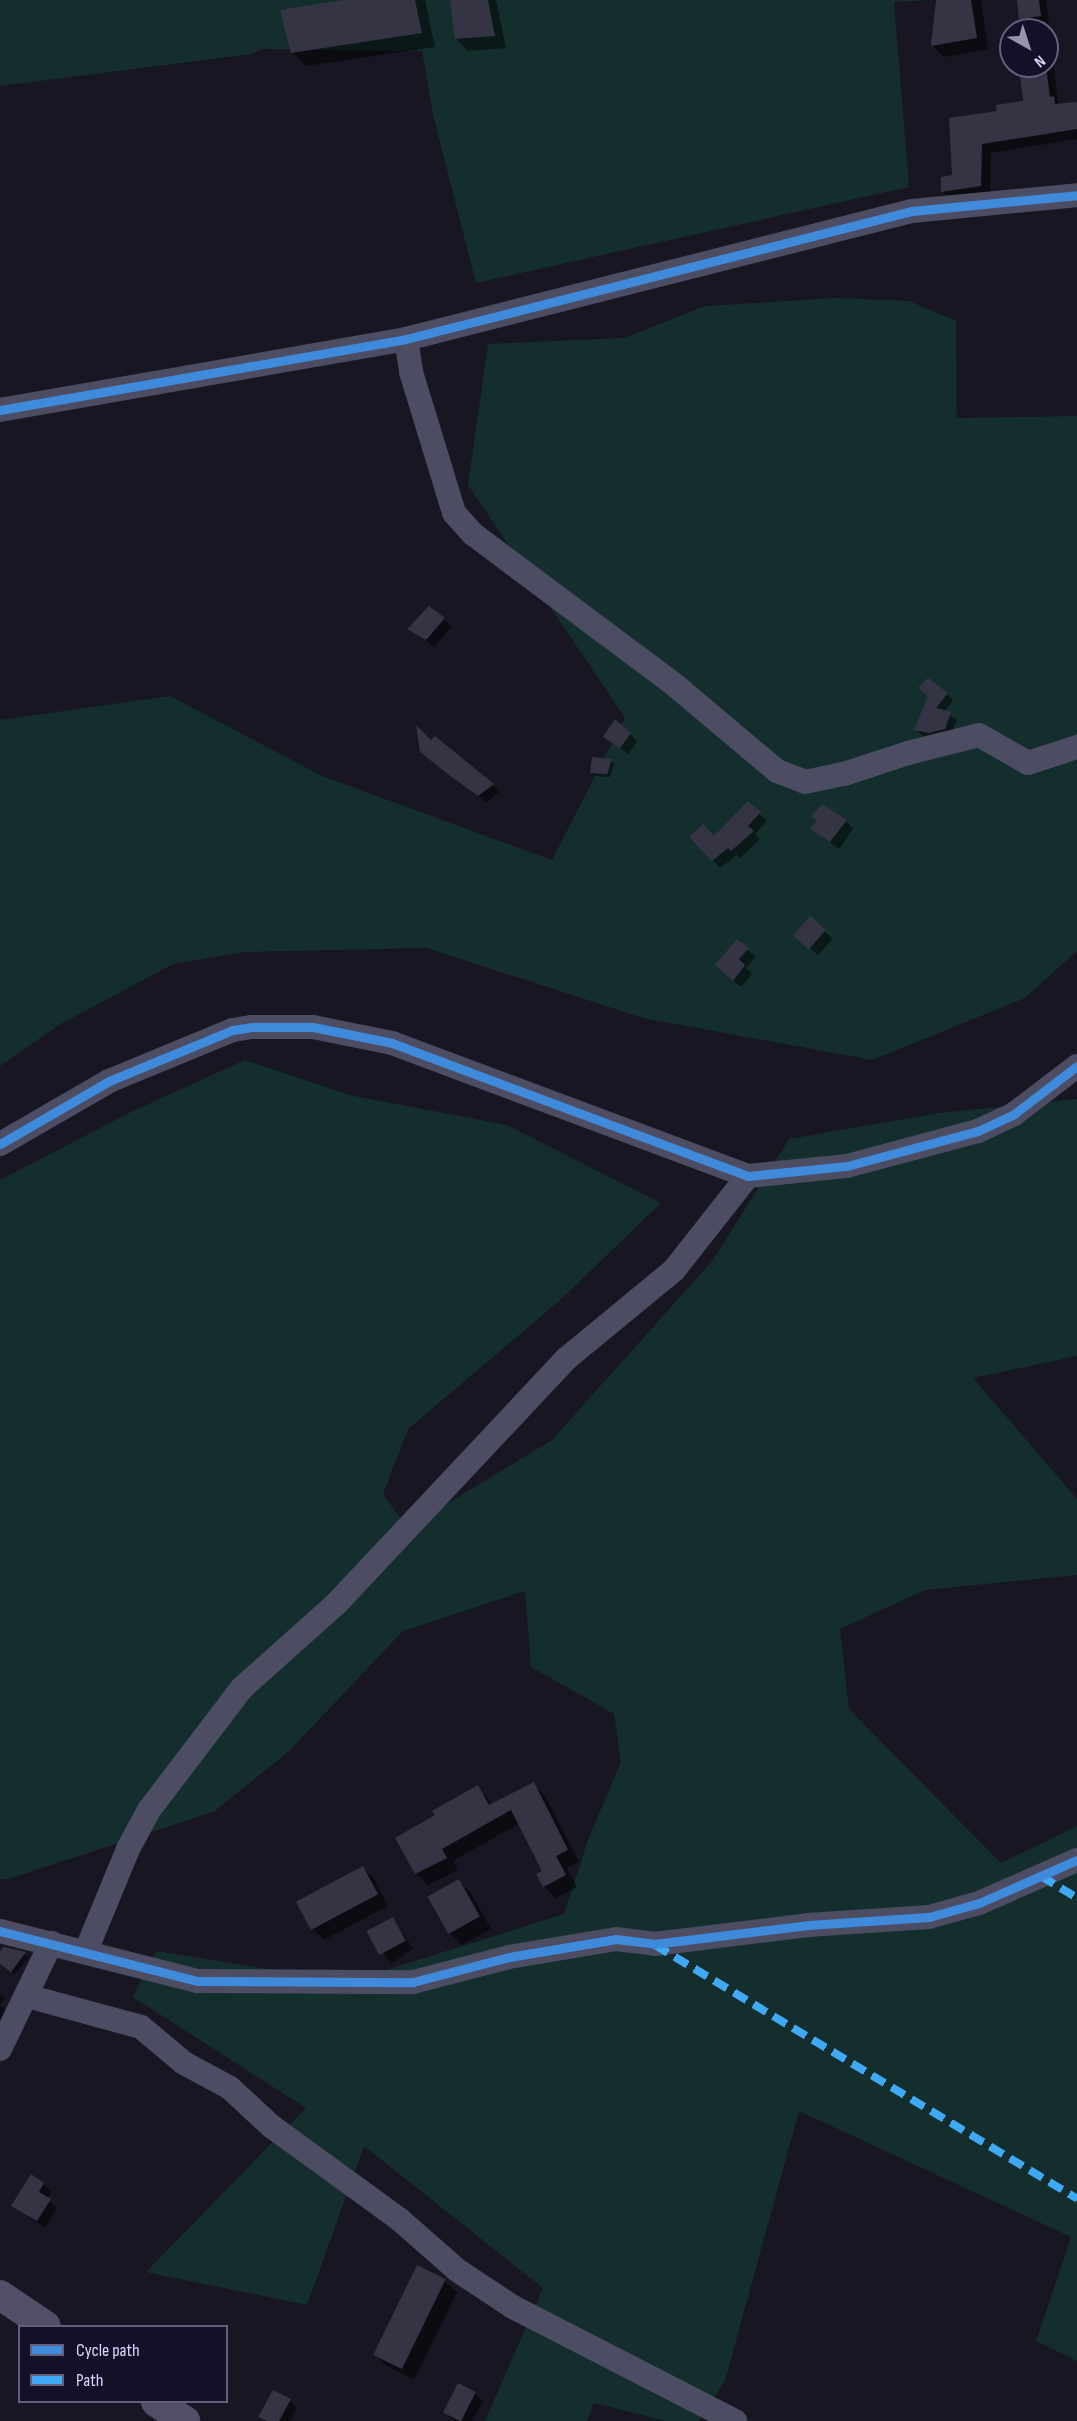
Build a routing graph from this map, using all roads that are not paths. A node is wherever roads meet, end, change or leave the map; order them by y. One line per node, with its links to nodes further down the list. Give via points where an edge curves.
1 (1077, 195): 2 (street, via 912,211)
2 (406, 339): 3 (street); 4 (street, via 411,372 454,513 473,534 676,686 777,771 805,782 979,735 1028,763)
3 (0, 410)
4 (1077, 747)
5 (1077, 1066): 7 (street, via 1014,1114 978,1131 846,1166)
6 (0, 1144): 7 (street, via 109,1082 234,1030 313,1027 392,1043)
7 (748, 1176): 11 (street, via 674,1270 566,1359 337,1603 242,1688 149,1810 128,1849)
8 (1077, 1860): 11 (street, via 979,1903 929,1917 654,1944 616,1939 509,1957 413,1982 198,1981)
9 (0, 1931): 10 (street)
10 (51, 1943): 11 (street); 12 (street)
11 (86, 1951)
12 (27, 1996): 13 (street); 18 (street, via 141,2027 184,2063 230,2088 270,2126 399,2219 457,2270 513,2307)
13 (0, 2049)
14 (0, 2295): 15 (main road)
15 (45, 2325)
16 (158, 2403): 17 (main road)
17 (185, 2421)
18 (735, 2421)

